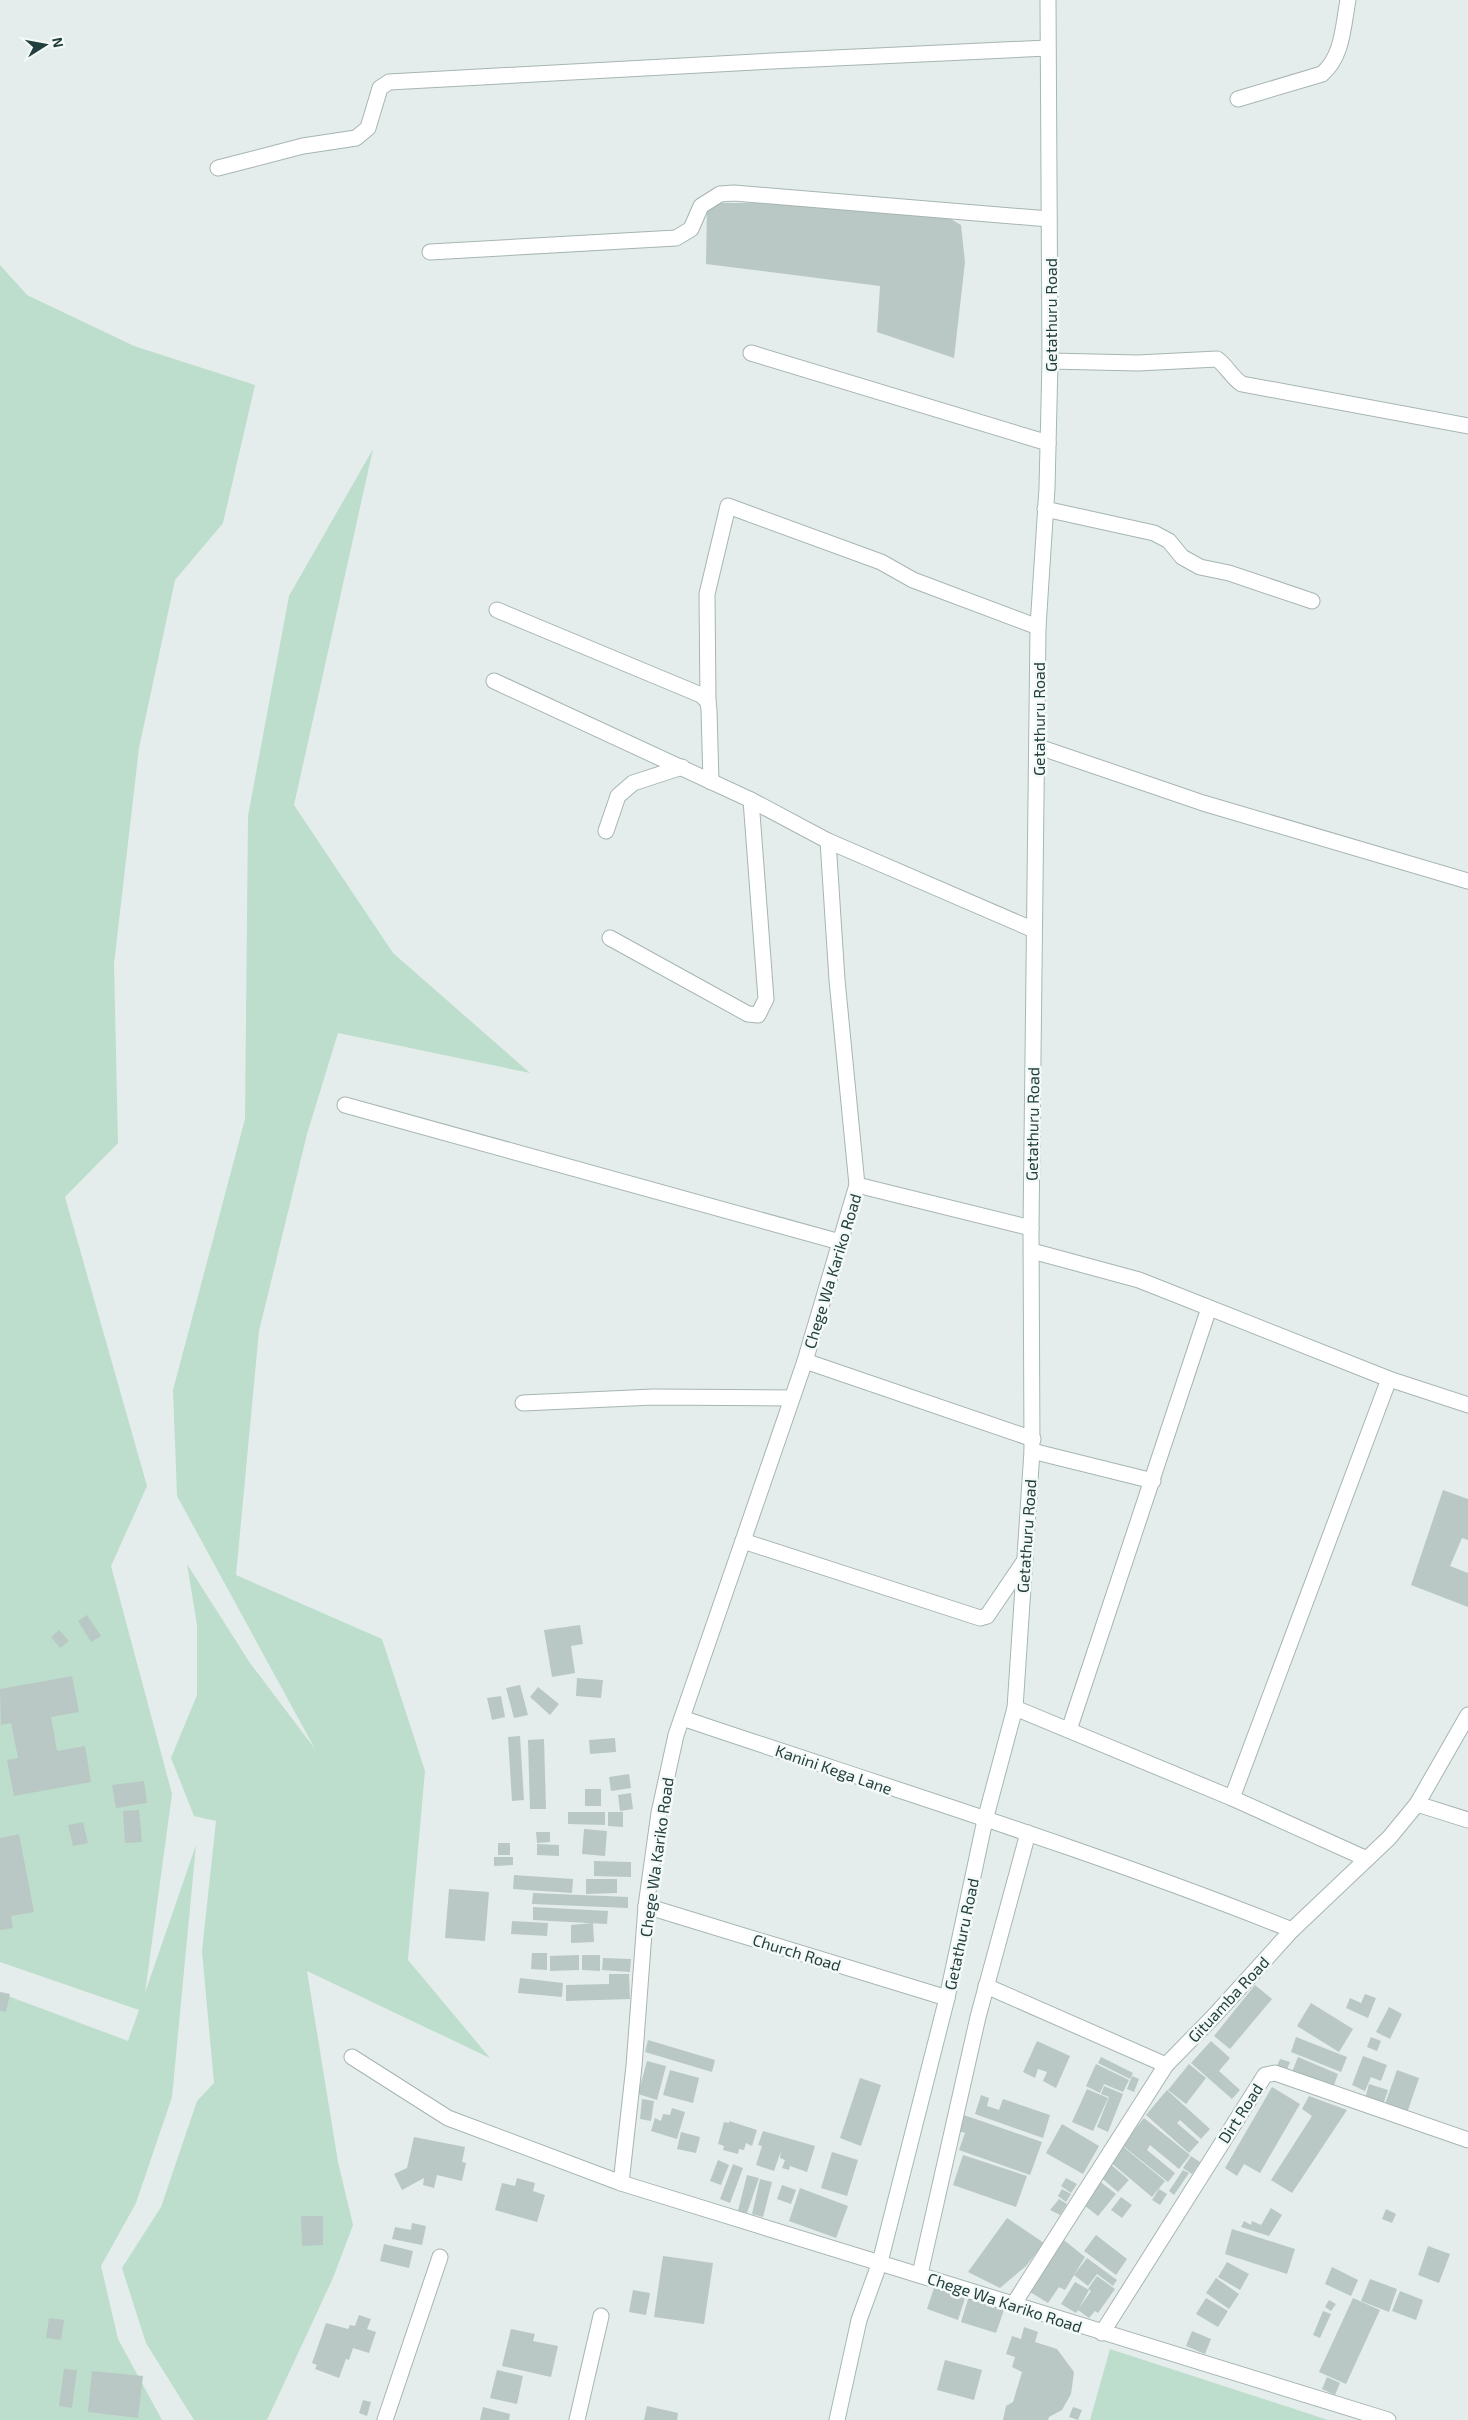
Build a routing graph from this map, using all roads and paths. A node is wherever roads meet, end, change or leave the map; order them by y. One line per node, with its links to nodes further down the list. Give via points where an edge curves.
1 (1048, 0): 3 (street, Getathuru Road)
2 (1348, 0): 4 (street, via 1337,58 1330,68 1322,74)
3 (1048, 48): 5 (street, via 389,82 380,88 368,128 356,138 302,146); 6 (street, Getathuru Road)
4 (1238, 99)
5 (218, 168)
6 (1049, 219): 7 (street, via 734,193 720,194 701,206 691,229 676,238); 9 (street, Getathuru Road)
7 (430, 252)
8 (751, 353): 11 (street)
9 (1050, 361): 10 (street, via 1138,363 1217,358 1242,384); 11 (street, Getathuru Road)
10 (1468, 426)
11 (1048, 443): 12 (street, Getathuru Road)
12 (1045, 509): 13 (street, via 1154,533 1169,541 1182,557 1200,567 1229,573); 15 (street, Getathuru Road)
13 (1312, 601)
14 (497, 610): 17 (street, via 701,695)
15 (1038, 628): 17 (street, via 912,580 881,562 728,506 707,594); 18 (street, Getathuru Road)
16 (494, 681): 19 (street)
17 (708, 702): 20 (street)
18 (1039, 747): 24 (street, via 1203,803); 25 (street, Getathuru Road)
19 (682, 767): 20 (street); 22 (street, via 633,783 618,796)
20 (711, 782): 21 (street)
21 (751, 800): 23 (street); 26 (street, via 766,999 758,1014 748,1014)
22 (606, 831)
23 (828, 842): 25 (street); 28 (street, Chege Wa Kariko Road, via 837,980)
24 (1468, 881)
25 (1034, 930): 29 (street, Getathuru Road)
26 (610, 938)
27 (345, 1105): 30 (street)
28 (857, 1185): 29 (street); 30 (street, Chege Wa Kariko Road)
29 (1031, 1228): 31 (street, Getathuru Road)
30 (840, 1242): 33 (street, Chege Wa Kariko Road)
31 (1032, 1251): 32 (street, via 1139,1280); 38 (street, Getathuru Road)
32 (1210, 1308): 34 (street); 39 (street)
33 (805, 1361): 35 (street, Chege Wa Kariko Road); 38 (street)
34 (1390, 1379): 37 (street); 46 (street)
35 (792, 1398): 36 (street, via 653,1397); 40 (street, Chege Wa Kariko Road)
36 (523, 1403)
37 (1468, 1405)
38 (1032, 1445): 39 (street); 41 (street, Getathuru Road)
39 (1153, 1481): 45 (street)
40 (743, 1541): 41 (street, via 980,1618 987,1616); 44 (street, Chege Wa Kariko Road)
41 (1024, 1560): 42 (street, Getathuru Road)
42 (1014, 1708): 45 (street); 48 (street, Getathuru Road)
43 (1468, 1715): 47 (street, Gituamba Road)
44 (682, 1718): 48 (street, Kanini Kega Lane); 52 (street, Chege Wa Kariko Road, via 659,1814)
45 (1069, 1730): 46 (street)
46 (1232, 1798): 51 (street)
47 (1417, 1804): 49 (street); 51 (street, Gituamba Road)
48 (986, 1820): 50 (street, Kanini Kega Lane); 55 (street, Getathuru Road)
49 (1468, 1820)
50 (1028, 1833): 53 (street, Kanini Kega Lane, via 1204,1895); 54 (street)
51 (1367, 1859): 53 (street, Gituamba Road)
52 (646, 1906): 55 (street, Church Road); 59 (street, Chege Wa Kariko Road)
53 (1292, 1930): 57 (street, Gituamba Road)
54 (986, 1986): 57 (street); 62 (street)
55 (947, 1998): 61 (street, Getathuru Road)
56 (352, 2056): 59 (street, Chege Wa Kariko Road, via 448,2118)
57 (1166, 2065): 63 (street, Gituamba Road)
58 (1468, 2140): 65 (street, Dirt Road, via 1275,2073 1265,2075)
59 (621, 2183): 61 (street, Chege Wa Kariko Road)
60 (440, 2256): 66 (street)
61 (880, 2262): 62 (street, Chege Wa Kariko Road); 68 (street, Getathuru Road, via 859,2320)
62 (920, 2274): 63 (street, Chege Wa Kariko Road)
63 (1013, 2305): 65 (street, Chege Wa Kariko Road)
64 (601, 2316): 67 (street)
65 (1102, 2333): 69 (street, Chege Wa Kariko Road)
66 (385, 2420)
67 (577, 2420)
68 (836, 2420)
69 (1388, 2420)

